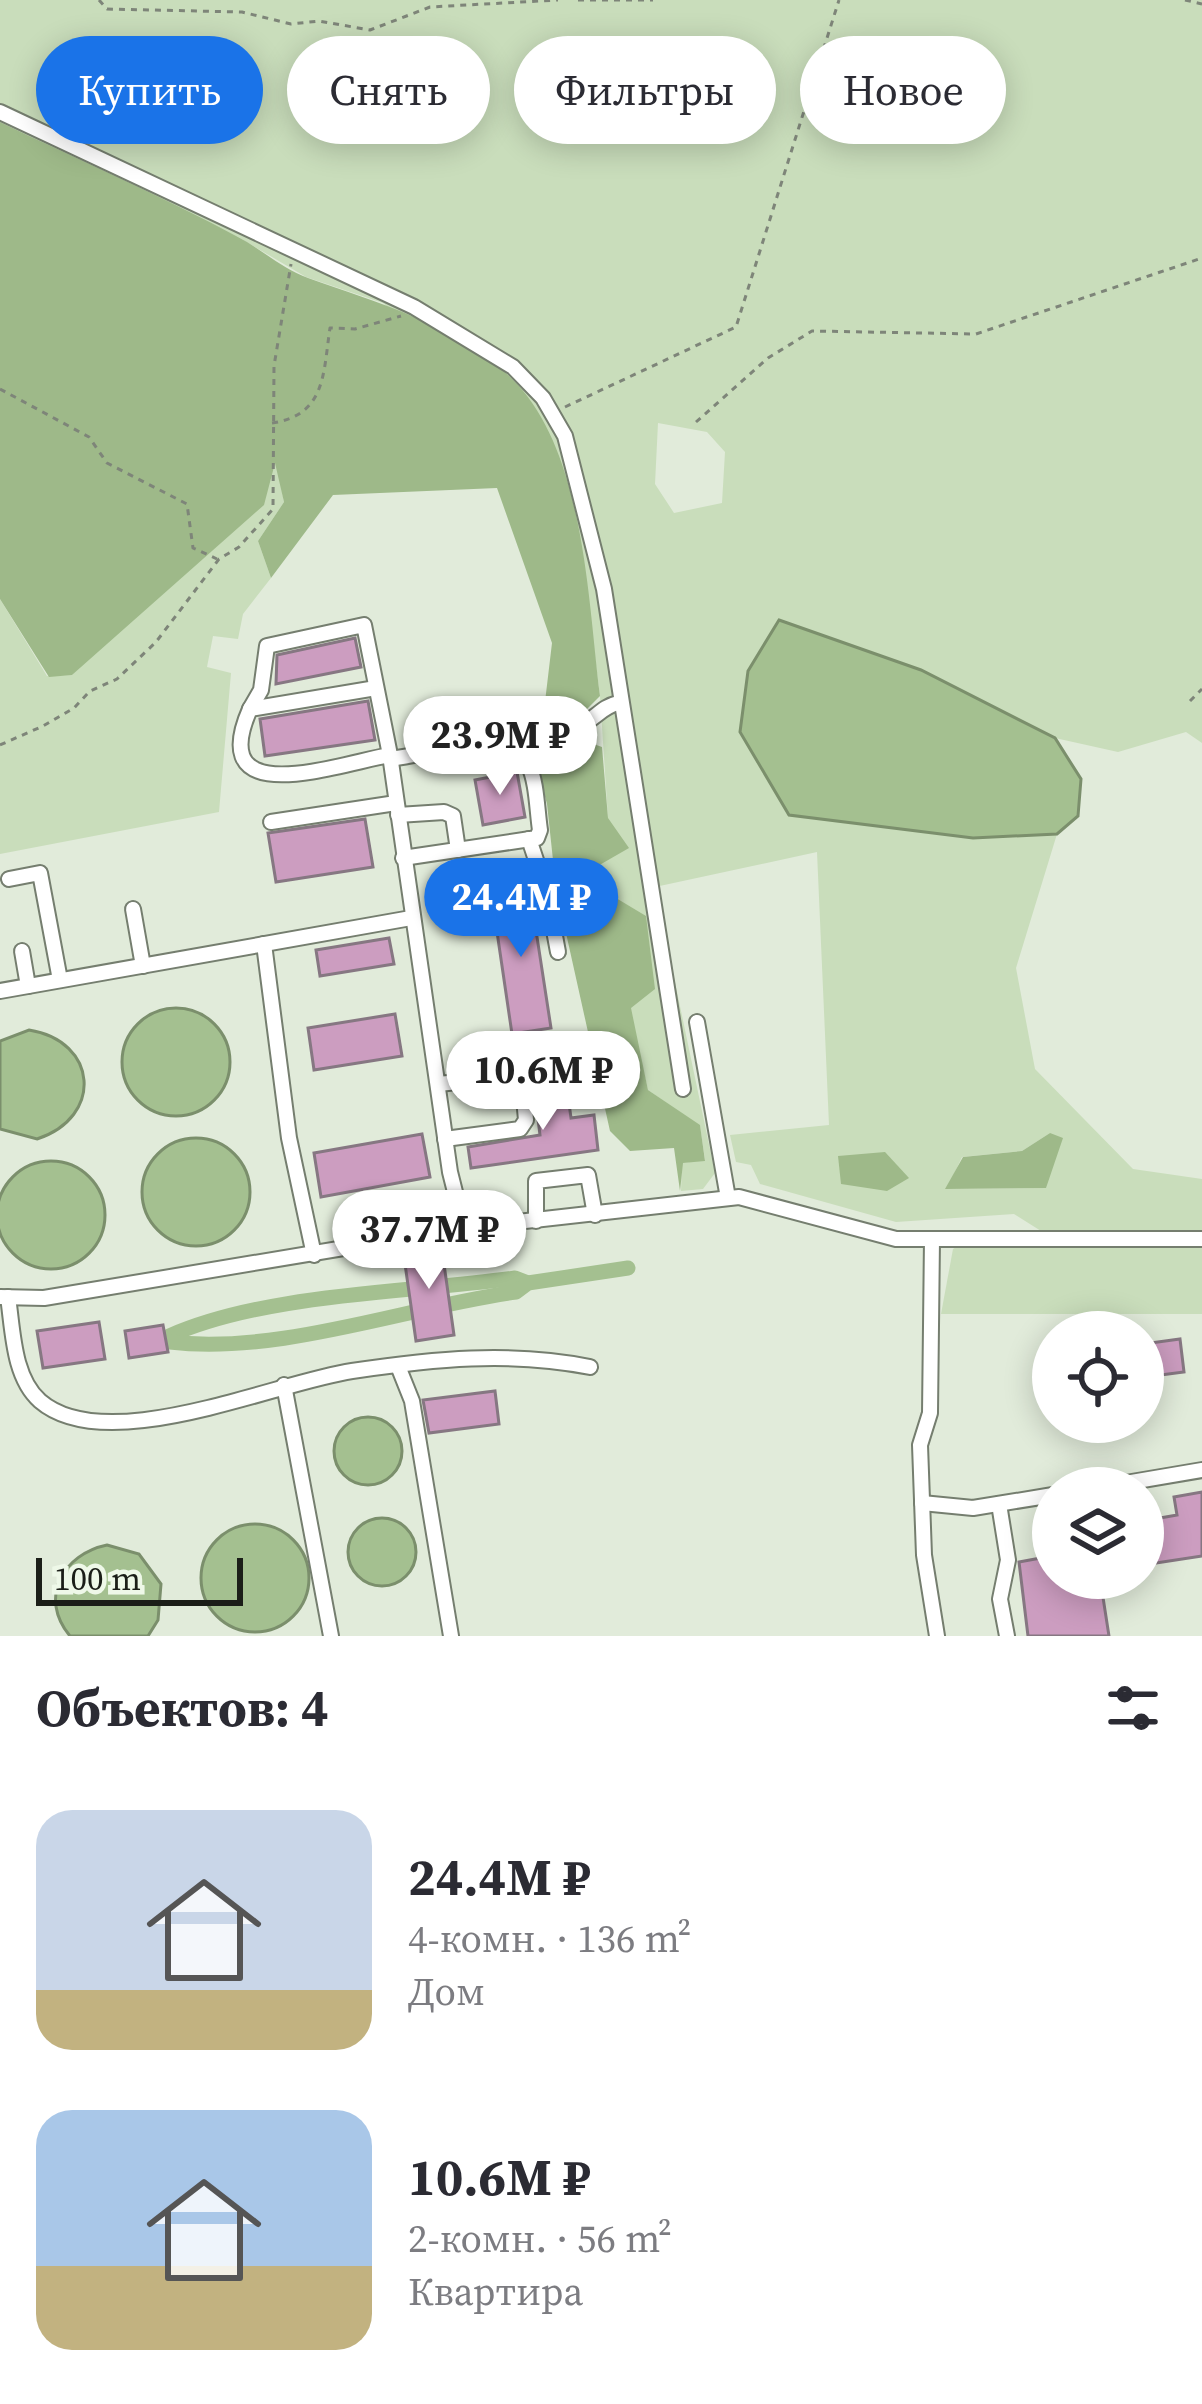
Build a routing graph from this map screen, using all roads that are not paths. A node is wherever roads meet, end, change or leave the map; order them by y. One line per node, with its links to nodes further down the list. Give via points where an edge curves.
1 (0, 112): 3 (street, via 409,305 513,367 552,414 578,477 604,589)
2 (376, 688): 4 (street); 4 (street, via 364,626 267,646); 6 (street)
3 (618, 703): 5 (street, via 581,725 528,732); 26 (street)
4 (250, 709): 6 (street, via 241,756 254,773)
5 (503, 746): 6 (street); 9 (street, via 528,764 540,830)
6 (390, 757): 7 (street)
7 (397, 809): 8 (street); 10 (street, via 453,816); 11 (street)
8 (271, 822)
9 (529, 839): 10 (street); 17 (street)
10 (458, 850): 11 (street)
11 (403, 858): 14 (street)
12 (9, 878): 19 (street, via 40,873)
13 (133, 909): 18 (street)
14 (411, 918): 15 (street); 25 (street)
15 (264, 944): 18 (street); 34 (street, via 289,1138)
16 (22, 951): 20 (street)
17 (558, 952)
18 (143, 966): 19 (street)
19 (60, 980): 20 (street)
20 (28, 986): 21 (street)
21 (0, 991)
22 (697, 1022): 28 (street)
23 (560, 1072): 24 (street)
24 (522, 1076): 25 (street); 27 (street, via 520,1129)
25 (438, 1084): 27 (street)
26 (683, 1089)
27 (446, 1139): 31 (street)
28 (733, 1197): 29 (street); 32 (street, via 896,1238)
29 (595, 1215): 30 (street); 30 (street, via 588,1175 536,1181)
30 (536, 1221): 31 (street)
31 (464, 1228): 34 (street)
32 (932, 1239): 33 (street); 42 (street)
33 (1202, 1239)
34 (314, 1255): 35 (street, via 44,1298)
35 (4, 1297): 38 (street, via 28,1388 70,1416 158,1420)
36 (398, 1366): 37 (street, via 496,1354); 38 (street); 45 (street, via 412,1401)
37 (590, 1367)
38 (284, 1385): 44 (street)
39 (1202, 1470): 40 (street)
40 (1164, 1476)
41 (1032, 1498): 43 (street)
42 (922, 1503): 43 (street); 46 (street)
43 (999, 1504): 47 (street)
44 (331, 1636)
45 (451, 1636)
46 (938, 1636)
47 (1007, 1636)

